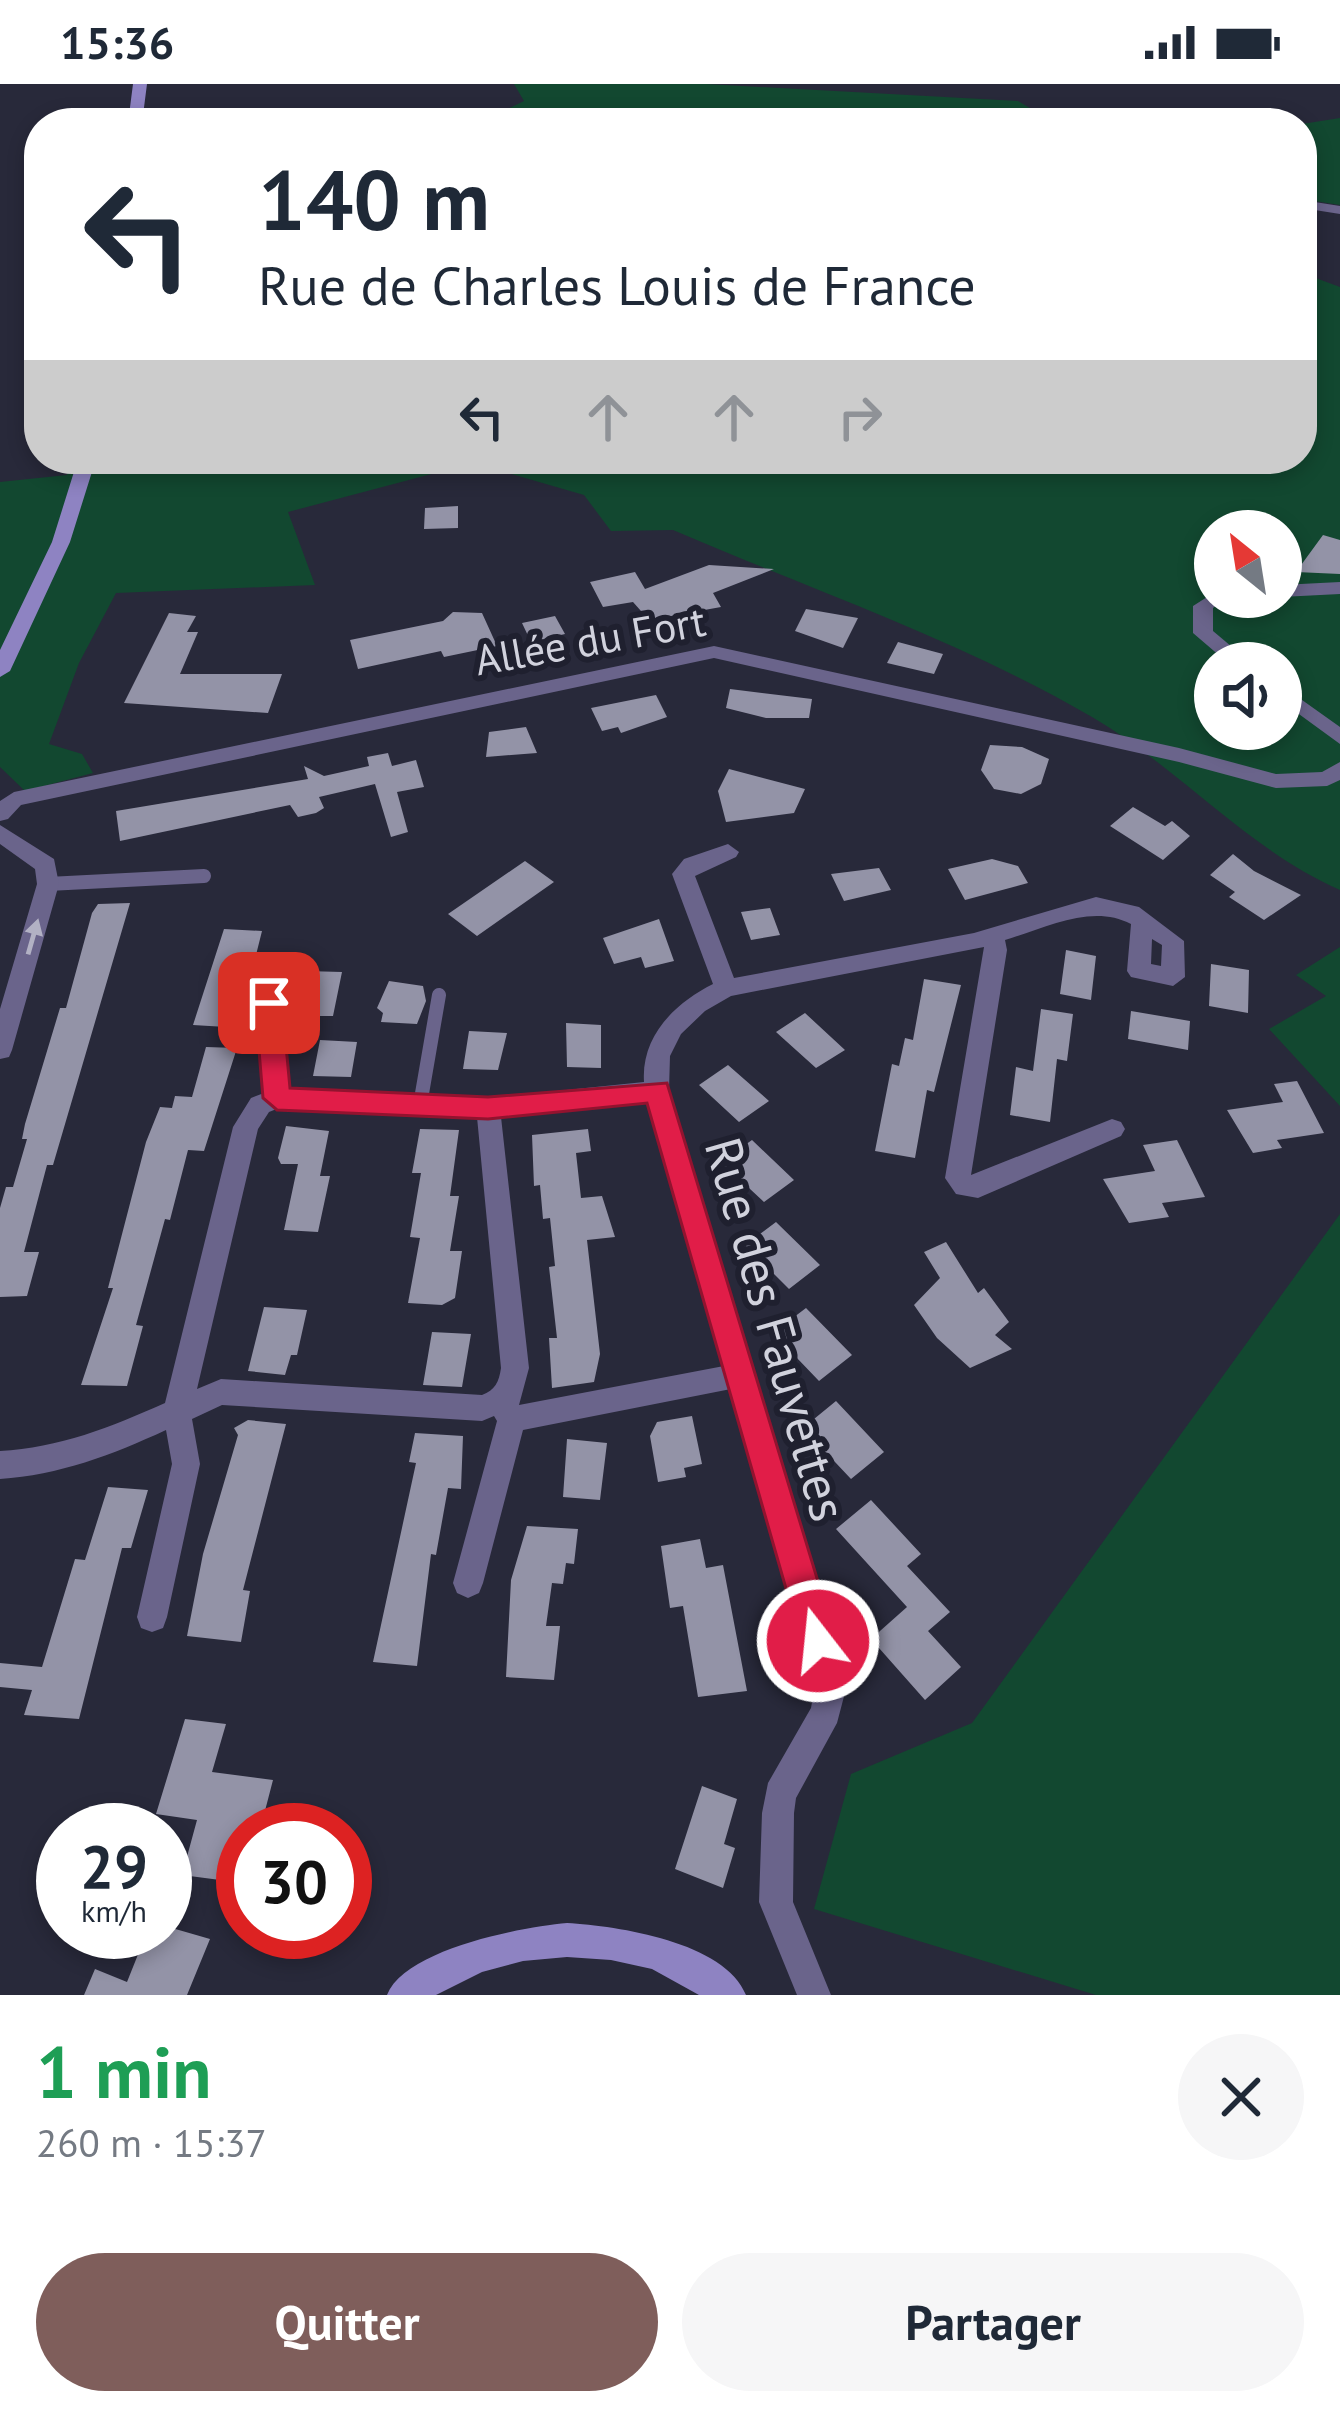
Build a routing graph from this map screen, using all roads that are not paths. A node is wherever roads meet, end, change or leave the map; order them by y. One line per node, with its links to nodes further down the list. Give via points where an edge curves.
1 (82, 474): 4 (main road, via 61,542)
2 (1340, 588): 3 (street)
3 (1302, 590)
4 (0, 671)
5 (1302, 707): 6 (street)
6 (1340, 737)
7 (1340, 769): 8 (street, Allée du Fort, via 1327,779 1276,782 714,652)
8 (4, 800)
9 (0, 833): 12 (street, via 46,866)
10 (728, 852): 15 (street, via 683,874)
11 (204, 876): 12 (lane)
12 (48, 884): 18 (street, one-way to 12)
13 (1142, 923): 14 (street, Rue des Fauvettes, via 1113,905 1096,905)
14 (993, 936): 15 (street, Rue des Fauvettes); 23 (street, via 959,1167 965,1186 993,1182)
15 (726, 988): 19 (street, Rue des Fauvettes, via 673,1025 659,1052)
16 (439, 995): 21 (lane)
17 (269, 1003): 20 (street)
18 (0, 1050)
19 (657, 1090): 22 (street); 24 (street, Rue des Fauvettes)
20 (277, 1098): 21 (street); 26 (street, via 246,1127)
21 (420, 1105): 22 (street)
22 (488, 1108): 25 (street, via 515,1369)
23 (1112, 1129)
24 (740, 1375): 25 (street); 32 (street, Rue des Fauvettes, via 831,1685 778,1813 776,1902)
25 (506, 1410): 26 (street, via 221,1393); 28 (street)
26 (177, 1413): 27 (street, via 38,1462); 29 (street, via 186,1464)
27 (0, 1465)
28 (468, 1583)
29 (152, 1617)
30 (404, 1995): 31 (main road, via 482,1951 586,1939 644,1952 712,1979)
31 (729, 1995)
32 (814, 1995)

